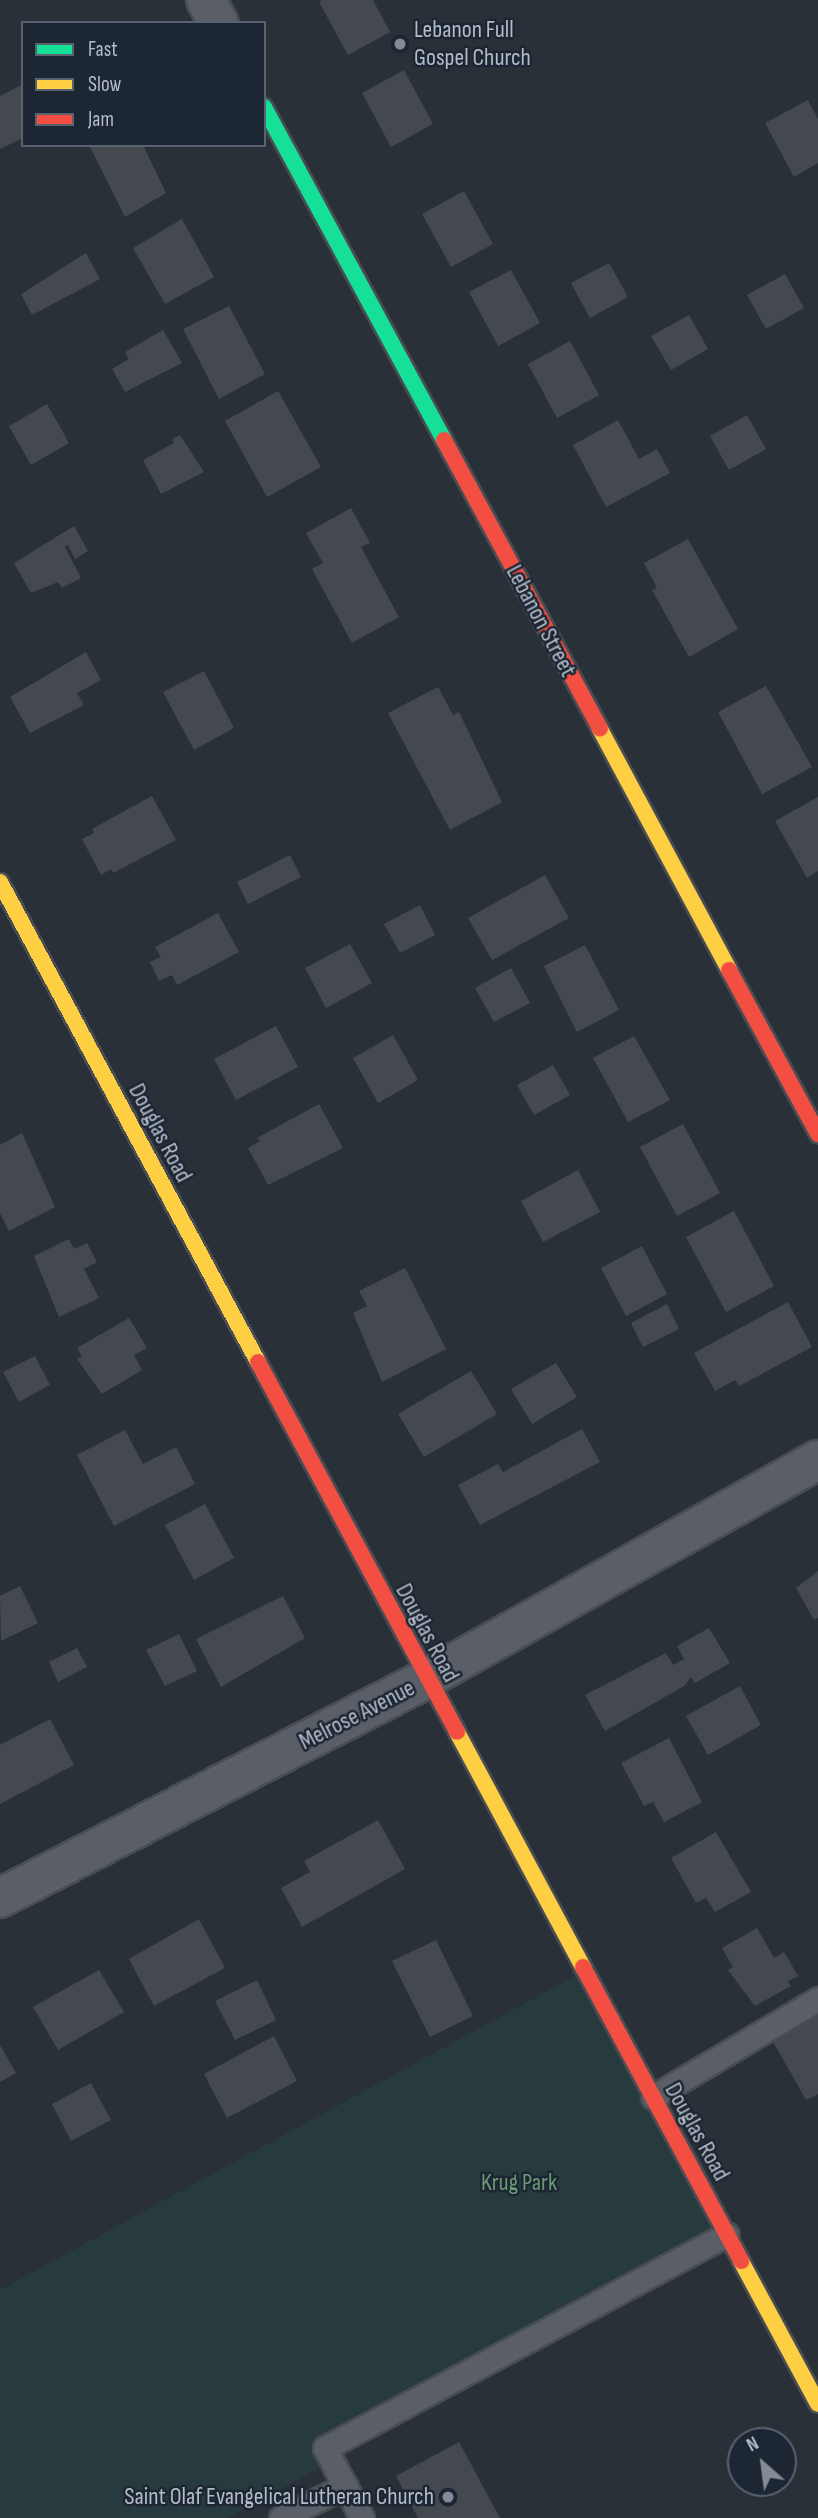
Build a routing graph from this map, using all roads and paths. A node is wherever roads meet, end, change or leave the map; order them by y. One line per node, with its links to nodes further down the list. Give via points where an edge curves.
1 (206, 0): 2 (street)
2 (218, 21)
3 (266, 111): 5 (street, Lebanon Street)
4 (0, 882): 7 (street, Douglas Road)
5 (818, 1134)
6 (818, 1460): 7 (street, Melrose Avenue)
7 (426, 1679): 8 (street, Melrose Avenue); 10 (street, Douglas Road)
8 (0, 1898)
9 (818, 1999): 10 (lane)
10 (653, 2097): 11 (street, Douglas Road)
11 (727, 2235): 12 (street, Douglas Road); 13 (lane, via 325,2448)
12 (818, 2404)
13 (345, 2486): 14 (lane); 15 (lane)
14 (281, 2518)
15 (362, 2518)

